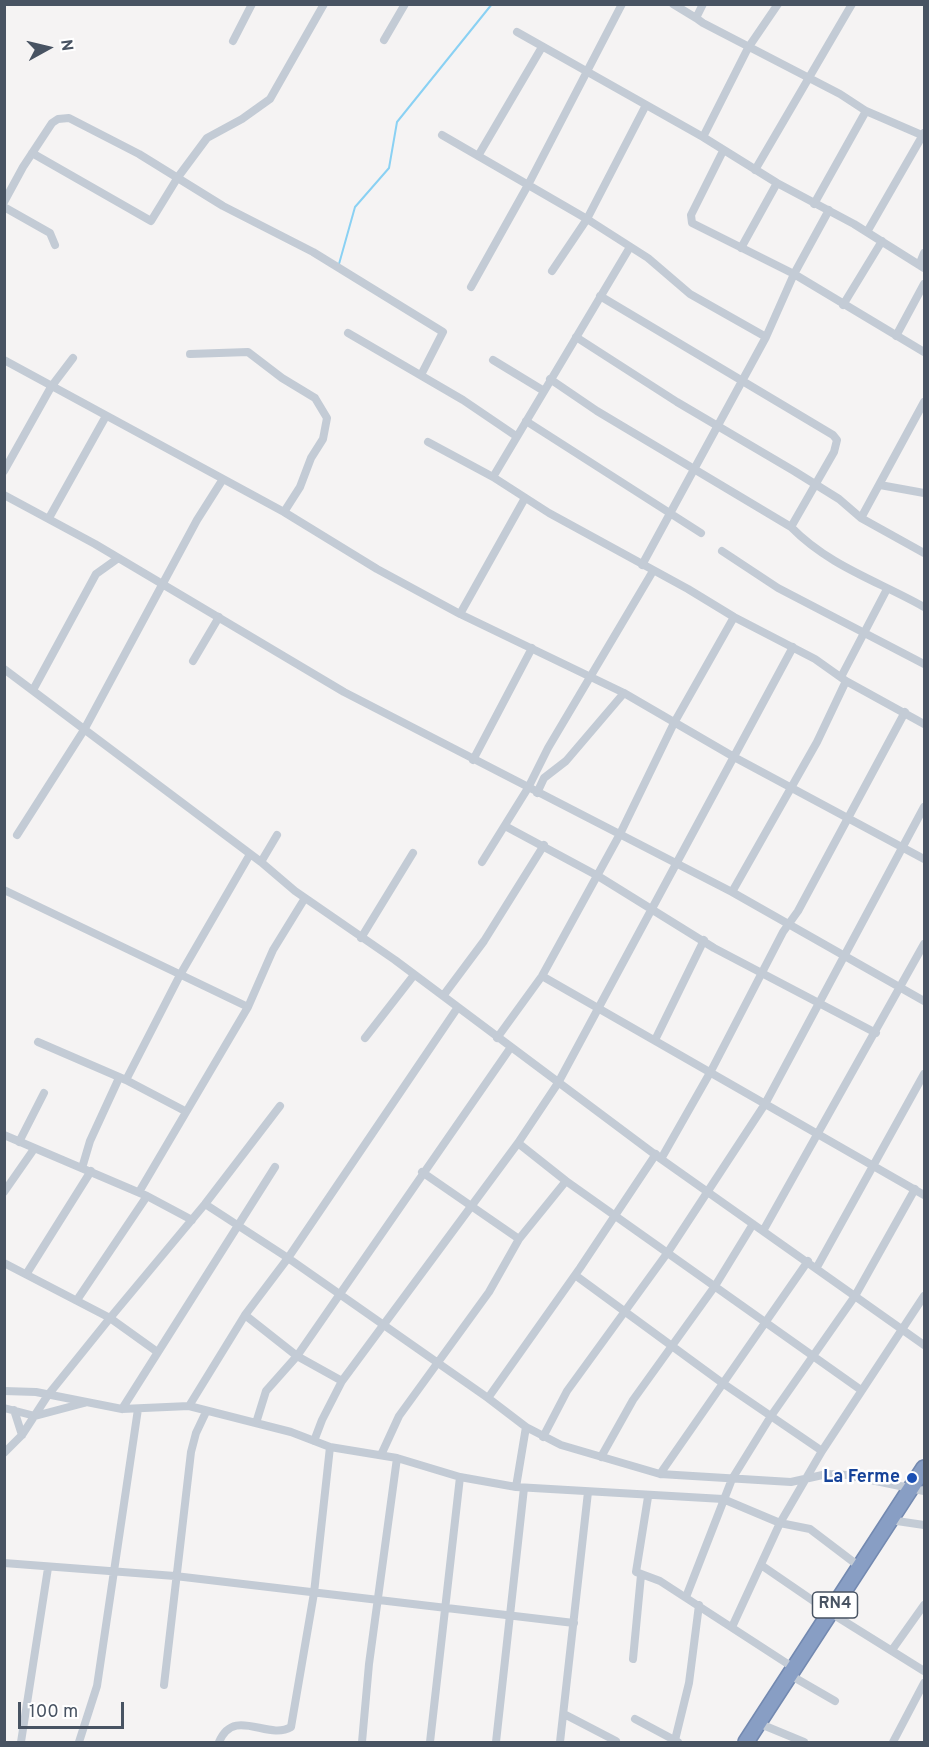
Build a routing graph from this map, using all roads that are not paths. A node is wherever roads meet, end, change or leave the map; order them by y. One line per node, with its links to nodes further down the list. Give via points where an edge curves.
1 (252, 4): 12 (street)
2 (324, 4): 26 (street, via 270,99 242,120 207,138)
3 (405, 4): 11 (street)
4 (622, 4): 15 (street)
5 (673, 4): 9 (street)
6 (703, 4): 9 (street)
7 (778, 4): 14 (street)
8 (852, 4): 16 (street)
9 (696, 18): 14 (street)
10 (517, 32): 13 (street)
11 (384, 40)
12 (233, 41)
13 (542, 47): 15 (street); 24 (street)
14 (748, 48): 16 (street); 21 (street)
15 (587, 73): 17 (street); 28 (street)
16 (810, 78): 18 (street); 25 (street)
17 (646, 105): 21 (street); 33 (street)
18 (866, 111): 19 (street); 30 (street)
19 (924, 134): 34 (street)
20 (442, 135): 24 (street)
21 (703, 137): 22 (street)
22 (723, 151): 25 (street); 38 (street, via 691,219 695,225)
23 (32, 153): 26 (street, via 52,123 69,118); 26 (street, via 152,221); 29 (street)
24 (478, 156): 28 (street)
25 (755, 170): 27 (street)
26 (178, 177): 56 (street, via 223,206 313,252 443,332)
27 (777, 183): 30 (street); 38 (street)
28 (528, 185): 33 (street); 44 (street)
29 (4, 202)
30 (814, 204): 32 (street)
31 (4, 207): 36 (street, via 50,233)
32 (829, 210): 34 (street); 42 (street)
33 (587, 219): 37 (street); 41 (street)
34 (867, 232): 35 (street)
35 (882, 241): 40 (street); 46 (street)
36 (55, 245)
37 (630, 247): 45 (street); 50 (street, via 690,294)
38 (741, 248): 42 (street)
39 (924, 253): 40 (street)
40 (922, 267)
41 (552, 271)
42 (794, 274): 46 (street); 50 (street)
43 (924, 284): 48 (street)
44 (471, 287)
45 (600, 296): 49 (street); 58 (street)
46 (843, 305): 48 (street)
47 (348, 333): 56 (street)
48 (896, 336): 51 (street)
49 (576, 337): 57 (street); 64 (street)
50 (766, 337): 58 (street)
51 (924, 352)
52 (190, 354): 76 (street, via 248,352 315,398 327,418 323,439)
53 (73, 357): 59 (street)
54 (4, 360): 59 (street)
55 (493, 360): 60 (street)
56 (421, 375): 65 (street)
57 (550, 379): 60 (street); 67 (street)
58 (742, 379): 64 (street); 71 (street, via 837,440)
59 (51, 387): 62 (street); 68 (street)
60 (543, 391): 63 (street)
61 (924, 402): 72 (street)
62 (106, 416): 70 (street); 78 (street)
63 (526, 421): 65 (street); 77 (street)
64 (717, 425): 67 (street); 71 (street)
65 (516, 436): 69 (street)
66 (428, 442): 69 (street)
67 (693, 470): 77 (street); 80 (street)
68 (4, 471)
69 (494, 477): 75 (street)
70 (223, 479): 76 (street); 87 (street)
71 (816, 485): 79 (street); 80 (street)
72 (880, 485): 73 (street); 79 (street)
73 (924, 493)
74 (4, 495): 78 (street)
75 (525, 498): 85 (street); 90 (street)
76 (284, 512): 90 (street, via 354,557)
77 (669, 512): 81 (street); 85 (street)
78 (49, 518): 84 (street)
79 (861, 518): 83 (street)
80 (791, 527): 88 (street, via 834,562)
81 (700, 533)
82 (722, 551): 93 (street, via 778,588)
83 (924, 553)
84 (117, 559): 87 (street); 101 (street, via 96,574)
85 (642, 565): 86 (street)
86 (653, 571): 92 (street); 99 (street)
87 (164, 585): 91 (street); 106 (street)
88 (887, 589): 89 (street); 93 (street)
89 (924, 607)
90 (460, 614): 95 (street)
91 (219, 616): 96 (street); 108 (street, via 319,677)
92 (734, 618): 94 (street); 104 (street)
93 (864, 632): 97 (street); 100 (street)
94 (793, 647): 100 (street); 107 (street)
95 (532, 648): 99 (street); 108 (street)
96 (193, 661)
97 (924, 664)
98 (4, 669): 101 (street)
99 (590, 677): 102 (street); 109 (street)
100 (843, 679): 103 (street); 110 (street)
101 (33, 690): 106 (street)
102 (624, 693): 104 (street); 111 (street, via 566,762 544,778)
103 (905, 712): 105 (street); 113 (street)
104 (674, 723): 107 (street); 115 (street)
105 (924, 724)
106 (84, 730): 116 (street); 121 (street)
107 (735, 757): 110 (street); 125 (street)
108 (473, 760): 109 (street)
109 (528, 788): 111 (street); 114 (street)
110 (792, 788): 113 (street); 128 (street)
111 (537, 793): 115 (street)
112 (924, 807): 119 (street)
113 (848, 817): 119 (street); 131 (street)
114 (505, 826): 118 (street); 124 (street)
115 (620, 834): 125 (street); 126 (street)
116 (17, 835)
117 (277, 835): 123 (street)
118 (544, 845): 126 (street); 141 (street, via 484,941)
119 (903, 846): 122 (street); 135 (street)
120 (413, 853): 132 (street)
121 (249, 856): 123 (street); 137 (street)
122 (924, 859)
123 (261, 862): 129 (street)
124 (482, 862)
125 (674, 864): 128 (street); 130 (street)
126 (598, 876): 130 (street); 139 (street)
127 (4, 890): 137 (street)
128 (732, 892): 131 (street)
129 (305, 898): 132 (street); 144 (street, via 265,966)
130 (653, 909): 133 (street); 146 (street)
131 (788, 925): 135 (street); 136 (street)
132 (361, 938): 138 (street)
133 (704, 940): 136 (street); 150 (street)
134 (924, 944): 140 (street)
135 (844, 955): 140 (street); 143 (street)
136 (762, 972): 143 (street); 153 (street)
137 (180, 975): 144 (street); 155 (street)
138 (414, 975): 141 (street); 148 (street)
139 (542, 976): 146 (street); 149 (street)
140 (902, 988): 142 (street); 147 (street)
141 (443, 996): 145 (street)
142 (924, 1001)
143 (817, 1003): 147 (street); 158 (street)
144 (248, 1007): 160 (street)
145 (458, 1007): 149 (street); 185 (street)
146 (596, 1008): 150 (street); 156 (street)
147 (876, 1033): 161 (street)
148 (365, 1038)
149 (497, 1038): 152 (street)
150 (655, 1040): 153 (street)
151 (38, 1042): 155 (street)
152 (511, 1047): 156 (street); 170 (street)
153 (711, 1071): 158 (street); 166 (street)
154 (924, 1074): 167 (street)
155 (122, 1079): 160 (street); 169 (street, via 90,1141)
156 (558, 1083): 164 (street); 166 (street)
157 (44, 1093): 163 (street)
158 (765, 1104): 161 (street); 173 (street)
159 (280, 1106): 176 (street)
160 (185, 1111): 175 (street)
161 (819, 1133): 167 (street); 182 (street)
162 (4, 1135): 163 (street)
163 (19, 1142): 165 (street)
164 (518, 1143): 171 (street); 177 (street)
165 (34, 1149): 169 (street); 174 (street)
166 (659, 1156): 173 (street); 178 (street)
167 (876, 1166): 172 (street); 188 (street)
168 (275, 1167): 181 (street)
169 (86, 1170): 175 (street); 189 (street)
170 (422, 1172): 177 (street); 192 (street)
171 (566, 1181): 178 (street); 183 (street)
172 (921, 1190): 193 (street)
173 (709, 1191): 180 (street); 184 (street)
174 (4, 1192)
175 (143, 1194): 179 (street); 195 (street)
176 (205, 1204): 179 (street); 181 (street)
177 (470, 1205): 183 (street); 200 (street)
178 (614, 1215): 184 (street); 190 (street)
179 (192, 1220): 198 (street)
180 (753, 1224): 182 (street); 191 (street)
181 (239, 1227): 185 (street); 204 (street)
182 (763, 1231): 186 (street)
183 (519, 1239): 207 (street, via 489,1292)
184 (668, 1252): 191 (street); 196 (street)
185 (288, 1258): 192 (street); 197 (street)
186 (808, 1261): 188 (street); 199 (street)
187 (4, 1263): 189 (street)
188 (817, 1267): 193 (street)
189 (27, 1273): 195 (street)
190 (575, 1275): 196 (street); 214 (street)
191 (715, 1286): 199 (street); 203 (street)
192 (339, 1295): 200 (street); 205 (street)
193 (855, 1296): 201 (street); 206 (street)
194 (924, 1296): 201 (street)
195 (78, 1300): 198 (street)
196 (626, 1311): 203 (street); 226 (street, via 567,1391)
197 (245, 1315): 205 (street); 216 (street)
198 (110, 1318): 204 (street); 213 (street)
199 (765, 1320): 206 (street); 209 (street)
200 (385, 1325): 207 (street); 208 (street)
201 (904, 1329): 202 (street); 210 (street)
202 (924, 1345)
203 (673, 1346): 209 (street); 232 (street, via 633,1400)
204 (156, 1350): 218 (street)
205 (297, 1356): 208 (street); 223 (street, via 266,1391)
206 (812, 1357): 210 (street); 222 (street)
207 (438, 1365): 214 (street); 231 (street, via 399,1416)
208 (342, 1381): 227 (street)
209 (721, 1382): 222 (street); 235 (street)
210 (861, 1390): 229 (street)
211 (4, 1391): 212 (street)
212 (15, 1391): 213 (street); 217 (street)
213 (48, 1395): 215 (street); 221 (street)
214 (488, 1398): 224 (street)
215 (85, 1403): 218 (street); 221 (street)
216 (189, 1406): 219 (street); 220 (street)
217 (9, 1409): 221 (street); 225 (street)
218 (122, 1409): 219 (street)
219 (138, 1409): 251 (street)
220 (206, 1412): 223 (street); 253 (street, via 191,1452)
221 (35, 1416): 225 (street)
222 (771, 1416): 229 (street); 238 (street)
223 (256, 1423): 227 (street)
224 (526, 1427): 226 (street); 239 (street)
225 (22, 1435): 230 (street)
226 (543, 1437): 232 (street)
227 (314, 1441): 228 (street)
228 (330, 1448): 231 (street); 254 (street)
229 (822, 1451): 237 (street)
230 (4, 1453)
231 (381, 1455): 233 (street)
232 (600, 1457): 235 (street)
233 (397, 1458): 236 (street); 256 (street)
234 (924, 1468): 240 (highway, RN4)
235 (660, 1474): 238 (street)
236 (460, 1477): 239 (street); 258 (street)
237 (807, 1478): 238 (street, via 791,1482); 240 (street, via 847,1475); 245 (street)
238 (732, 1479): 243 (street)
239 (520, 1488): 241 (street); 261 (street)
240 (918, 1490): 244 (highway, RN4)
241 (588, 1492): 242 (street); 262 (street)
242 (648, 1497): 243 (street); 252 (street, via 635,1570)
243 (723, 1499): 245 (street); 255 (street)
244 (890, 1520): 246 (street); 249 (highway, RN4)
245 (780, 1523): 248 (street); 249 (street, via 810,1529)
246 (924, 1525)
247 (4, 1563): 250 (street)
248 (761, 1565): 260 (street); 263 (street)
249 (860, 1567): 260 (highway, RN4)
250 (48, 1568): 251 (street); 276 (street)
251 (116, 1573): 253 (street); 277 (street, via 108,1596 97,1686)
252 (641, 1575): 255 (street, via 651,1576); 265 (street)
253 (175, 1576): 254 (street); 269 (street)
254 (314, 1593): 256 (street); 278 (street, via 291,1727 277,1731 248,1725 233,1727 223,1733)
255 (686, 1597): 257 (street)
256 (379, 1599): 258 (street); 279 (street)
257 (699, 1605): 263 (street); 275 (street)
258 (445, 1608): 261 (street); 280 (street)
259 (924, 1608): 264 (street)
260 (831, 1613): 264 (street); 267 (highway, RN4)
261 (511, 1617): 262 (street); 281 (street)
262 (574, 1623): 271 (street)
263 (732, 1627): 267 (street)
264 (892, 1650): 266 (street)
265 (633, 1659)
266 (924, 1671)
267 (792, 1672): 270 (street); 273 (highway, RN4)
268 (924, 1683): 285 (street)
269 (164, 1685)
270 (835, 1701)
271 (564, 1714): 274 (street); 282 (street)
272 (635, 1719): 275 (street)
273 (758, 1724): 283 (highway, RN4); 284 (street)
274 (616, 1741)
275 (677, 1741)
276 (21, 1743)
277 (79, 1743)
278 (219, 1743)
279 (362, 1743)
280 (430, 1743)
281 (496, 1743)
282 (560, 1743)
283 (746, 1743)
284 (804, 1743)
285 (893, 1743)

